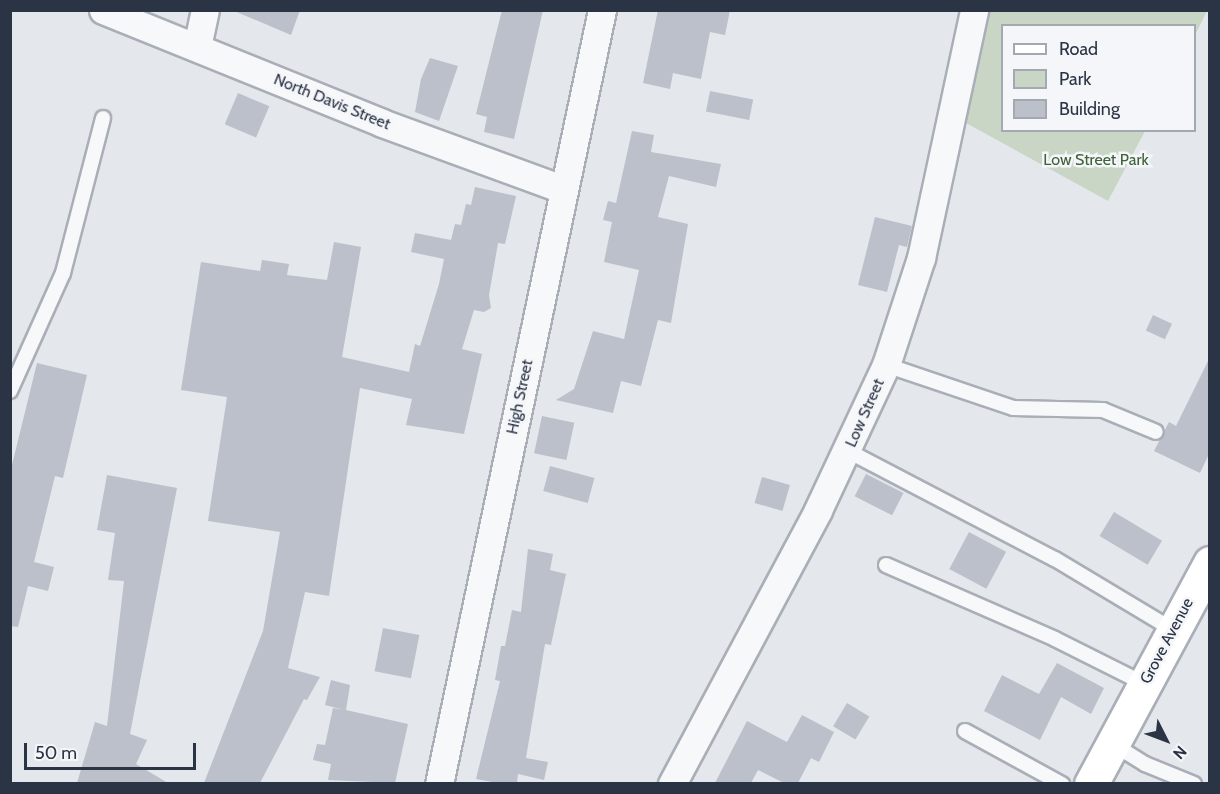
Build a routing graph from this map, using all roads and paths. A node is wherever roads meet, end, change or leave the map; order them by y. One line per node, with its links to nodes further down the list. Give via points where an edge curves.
1 (103, 10): 5 (street, North Davis Street)
2 (205, 10): 5 (street)
3 (602, 10): 7 (street, High Street)
4 (974, 10): 8 (street, Low Street, via 921,258)
5 (197, 47): 7 (street, North Davis Street, via 382,123)
6 (103, 118): 9 (lane, via 63,273)
7 (562, 189): 18 (street, High Street)
8 (886, 366): 10 (lane, via 1013,408 1103,410); 11 (street, Low Street)
9 (10, 390)
10 (1156, 432)
11 (848, 451): 14 (lane, via 1055,559); 19 (street, Low Street)
12 (1209, 563): 14 (main road, Grove Avenue)
13 (886, 565): 15 (lane, via 1054,639)
14 (1173, 630): 15 (main road, Grove Avenue)
15 (1144, 684): 17 (main road, Grove Avenue)
16 (965, 731): 20 (lane)
17 (1113, 744): 21 (main road, Grove Avenue); 22 (lane, via 1145,764)
18 (439, 783)
19 (672, 783)
20 (1062, 783)
21 (1091, 783)
22 (1194, 783)

